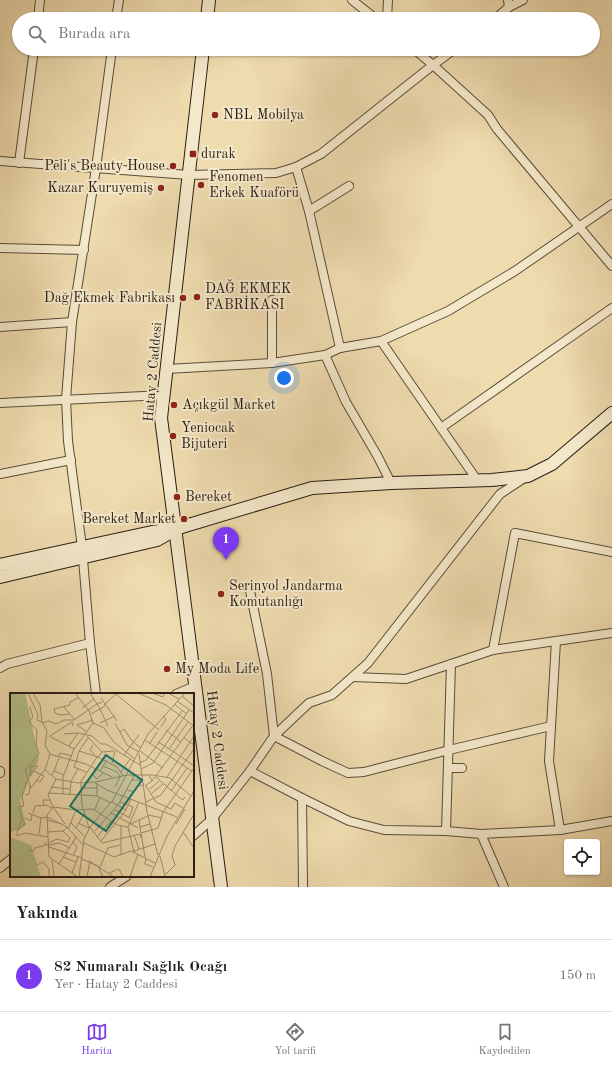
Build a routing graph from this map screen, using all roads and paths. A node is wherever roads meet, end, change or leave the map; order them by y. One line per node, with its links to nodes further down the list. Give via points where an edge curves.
1 (40, 0): 8 (street)
2 (119, 0): 9 (street)
3 (209, 0): 10 (street)
4 (352, 0): 11 (street)
5 (388, 0): 12 (street)
6 (523, 0): 7 (street)
7 (508, 3): 13 (street)
8 (39, 12)
9 (117, 12)
10 (208, 12)
11 (367, 12)
12 (387, 12)
13 (501, 12)
14 (33, 56): 21 (street)
15 (111, 56): 23 (street)
16 (202, 56): 24 (street, Hatay 2 Caddesi)
17 (422, 56): 19 (street)
18 (445, 56): 19 (street)
19 (433, 65): 22 (street, via 321,154); 28 (street, via 488,115)
20 (0, 161): 21 (street)
21 (19, 163): 23 (street)
22 (296, 167): 24 (street, via 276,173); 27 (street)
23 (96, 168): 24 (street); 30 (street)
24 (189, 175): 40 (street, Hatay 2 Caddesi)
25 (349, 186): 27 (street)
26 (612, 204): 28 (street)
27 (309, 211): 37 (street)
28 (579, 226): 31 (street); 36 (street, via 515,271 448,311)
29 (0, 248): 30 (street)
30 (84, 250): 34 (street)
31 (612, 266)
32 (272, 300): 39 (street)
33 (612, 308): 45 (street)
34 (72, 322): 35 (street); 42 (street)
35 (0, 327)
36 (381, 341): 37 (street); 45 (street)
37 (340, 348): 38 (street)
38 (325, 355): 39 (street); 50 (street, via 346,402)
39 (272, 363): 40 (street)
40 (167, 369): 41 (street, Hatay 2 Caddesi)
41 (164, 395): 42 (street); 51 (street, Hatay 2 Caddesi, via 161,418)
42 (66, 399): 43 (street); 46 (street)
43 (0, 403)
44 (612, 412): 48 (street, via 552,464)
45 (441, 428): 49 (street)
46 (71, 460): 47 (street); 52 (street)
47 (0, 474)
48 (528, 476): 49 (street); 63 (street, via 500,494 368,663)
49 (477, 480): 50 (street)
50 (391, 483): 51 (street, via 312,488)
51 (175, 529): 52 (street, via 157,540); 64 (street, Hatay 2 Caddesi)
52 (83, 552): 54 (street); 55 (street); 59 (street)
53 (612, 552): 60 (street, via 515,533)
54 (0, 565)
55 (0, 578)
56 (250, 586): 68 (street, via 267,674)
57 (612, 633): 58 (street)
58 (556, 641): 60 (street); 67 (street)
59 (90, 644): 62 (street); 65 (street)
60 (493, 650): 61 (street)
61 (451, 664): 63 (street, via 406,679); 69 (street)
62 (0, 668)
63 (353, 677): 68 (street, via 332,694 309,703)
64 (196, 686): 66 (street); 74 (street, Hatay 2 Caddesi)
65 (96, 693)
66 (178, 693)
67 (551, 726): 69 (street); 76 (street, via 550,760)
68 (274, 736): 69 (street, via 348,774); 72 (street)
69 (449, 750): 70 (street)
70 (448, 768): 71 (street); 77 (street)
71 (462, 768)
72 (250, 771): 73 (street); 74 (street)
73 (302, 798): 77 (street, via 349,821 384,830); 85 (street)
74 (212, 819): 79 (street); 84 (street, Hatay 2 Caddesi)
75 (612, 821): 76 (street)
76 (560, 830): 78 (street)
77 (446, 831): 78 (street)
78 (481, 834): 86 (street)
79 (194, 835)
80 (10, 860): 81 (street)
81 (0, 868)
82 (124, 877): 83 (street)
83 (110, 887)
84 (220, 887)
85 (303, 887)
86 (504, 887)

